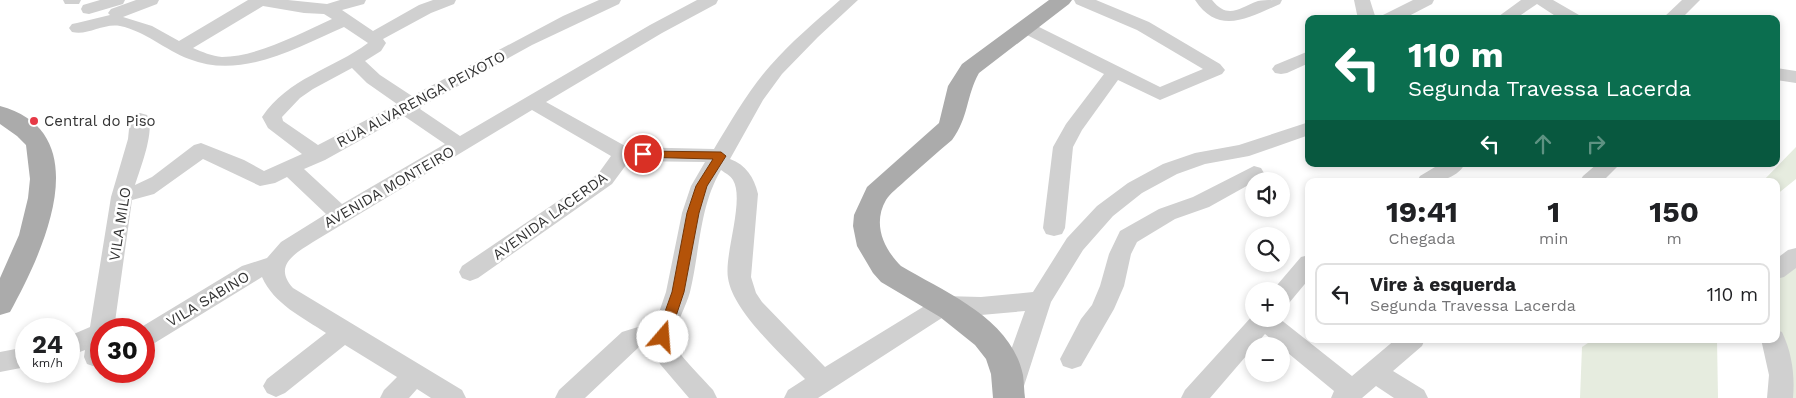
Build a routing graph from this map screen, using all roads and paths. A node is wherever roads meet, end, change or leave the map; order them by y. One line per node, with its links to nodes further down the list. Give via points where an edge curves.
1 (151, 0): 17 (street)
2 (358, 0): 19 (street)
3 (448, 0): 29 (street)
4 (613, 0): 39 (street, RUA ALVARENGA PEIXOTO)
5 (710, 0): 38 (street, AVENIDA MONTEIRO)
6 (850, 0): 46 (street, via 812,32 776,70 755,98)
7 (1062, 0): 26 (main road)
8 (1082, 0): 35 (street, via 1156,33 1216,70 1163,93)
9 (1203, 0): 10 (street, via 1219,15 1232,17)
10 (1274, 0)
11 (1362, 0): 20 (street)
12 (1426, 0): 21 (street)
13 (1532, 0): 22 (street)
14 (1541, 0): 23 (street)
15 (268, 1): 19 (street); 30 (street)
16 (1681, 2): 24 (street)
17 (117, 6): 18 (street)
18 (88, 9)
19 (328, 9): 25 (street)
20 (1366, 15)
21 (1397, 15)
22 (1509, 15)
23 (1566, 15)
24 (1673, 15)
25 (345, 20): 29 (street); 31 (street, via 242,60 223,62)
26 (1025, 27): 35 (street); 64 (main road, via 970,69 960,86 950,125 876,193 870,204 866,229 873,253 881,265)
27 (78, 28): 30 (street, via 117,21)
28 (239, 28): 31 (street)
29 (373, 38): 33 (street, via 377,43 375,47)
30 (180, 48): 31 (street)
31 (198, 56)
32 (1305, 58): 34 (street)
33 (355, 59): 39 (street, via 368,75); 44 (street, via 301,87 272,117 275,124)
34 (1281, 69)
35 (1115, 72): 55 (street, via 1073,128 1063,147)
36 (1780, 75): 37 (street)
37 (1796, 77)
38 (532, 102): 43 (street, AVENIDA MONTEIRO); 45 (street)
39 (409, 106): 43 (street); 44 (street, RUA ALVARENGA PEIXOTO)
40 (0, 114): 63 (main road, via 39,145 43,175 34,228 24,257)
41 (140, 119): 53 (street, VILA MILO)
42 (1305, 129): 62 (street, via 1242,151 1202,158 1170,169 1135,188 1105,211 1086,231)
43 (460, 145): 54 (street, AVENIDA MONTEIRO)
44 (318, 154): 49 (street, RUA ALVARENGA PEIXOTO)
45 (623, 154): 46 (street); 60 (street, AVENIDA LACERDA, via 604,179)
46 (719, 159): 70 (street, via 701,186 678,292); 78 (street, via 746,183 740,277 745,296)
47 (1450, 167): 51 (street)
48 (1606, 167): 52 (street)
49 (290, 168): 53 (street, RUA ALVARENGA PEIXOTO, via 264,180 237,164 200,151 147,189); 54 (street)
50 (1245, 178): 74 (street, via 1201,202 1167,214 1136,230 1128,238 1102,309)
51 (1432, 178)
52 (1594, 178)
53 (123, 195): 65 (street, VILA MILO)
54 (342, 215): 57 (street, AVENIDA MONTEIRO, via 290,246)
55 (1054, 228)
56 (1796, 256): 59 (street)
57 (274, 264): 68 (street, VILA SABINO, via 250,272); 69 (street, via 273,279 277,287)
58 (1305, 268): 61 (street)
59 (1780, 268)
60 (470, 272)
61 (1290, 286)
62 (1040, 300): 64 (street); 80 (street)
63 (0, 304)
64 (944, 305): 78 (street); 80 (main road, via 992,341 1007,368)
65 (105, 318)
66 (1257, 327): 87 (street)
67 (1273, 327): 81 (street)
68 (155, 330)
69 (344, 332): 77 (street); 79 (street)
70 (663, 337): 84 (street, via 631,339); 85 (street, via 669,357)
71 (1408, 343): 76 (street)
72 (1775, 343): 89 (street, via 1782,375)
73 (15, 359): 75 (street)
74 (1072, 359)
75 (0, 362)
76 (1374, 372): 81 (street); 88 (street)
77 (414, 375): 82 (street); 83 (street)
78 (823, 381): 86 (street)
79 (276, 386)
80 (1009, 394)
81 (1348, 395)
82 (393, 398)
83 (453, 398)
84 (568, 398)
85 (704, 398)
86 (797, 398)
87 (1194, 398)
88 (1415, 398)
89 (1780, 398)

